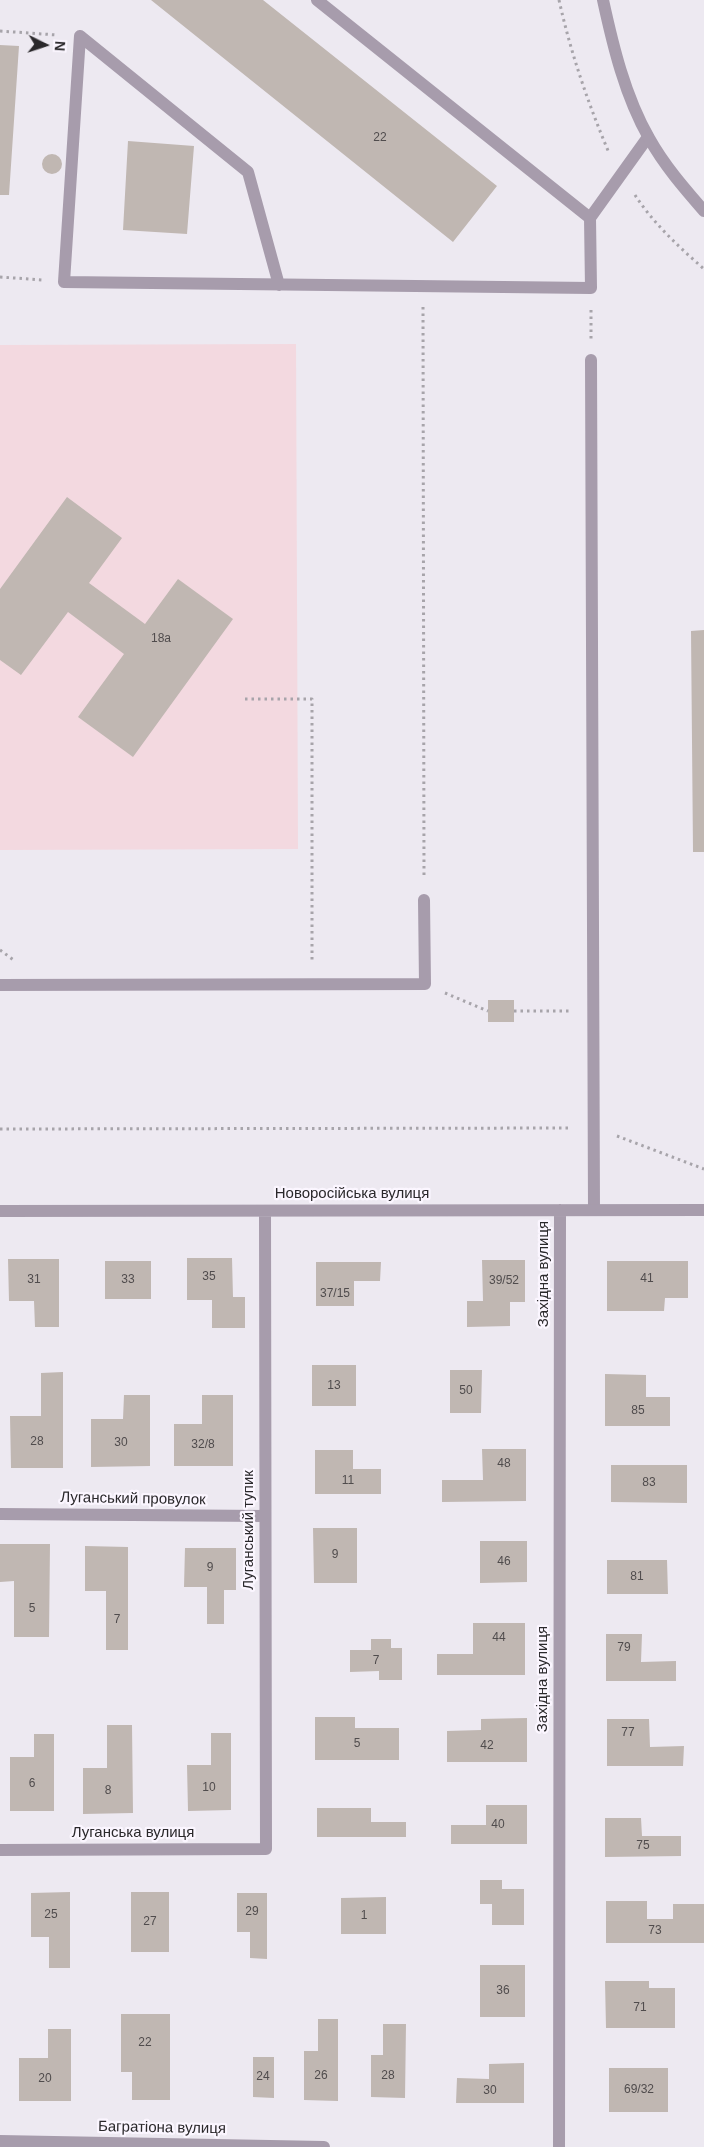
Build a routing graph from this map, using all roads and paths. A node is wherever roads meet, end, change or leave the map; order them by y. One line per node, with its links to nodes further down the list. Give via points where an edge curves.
1 (316, 0): 7 (street)
2 (602, 0): 5 (street, via 627,87)
3 (0, 31): 4 (path)
4 (80, 36): 9 (street); 10 (street, via 248,172)
5 (648, 137): 6 (street, via 675,179); 7 (street)
6 (704, 211)
7 (590, 218): 12 (street)
8 (0, 277): 9 (path)
9 (64, 282): 10 (street)
10 (279, 285): 11 (street)
11 (423, 286): 12 (street); 15 (path)
12 (591, 288): 13 (path)
13 (591, 360): 21 (street)
14 (245, 699): 18 (path, via 312,699)
15 (424, 900): 16 (street)
16 (425, 984): 18 (street); 19 (path)
17 (0, 985): 18 (street)
18 (312, 985)
19 (488, 1011)
20 (514, 1011): 21 (path)
21 (593, 1011): 22 (street)
22 (593, 1128): 23 (path); 24 (path); 26 (street)
23 (0, 1129)
24 (704, 1168)
25 (560, 1210): 26 (street, Новоросійська вулиця); 29 (street, Новоросійська вулиця); 36 (street, Західна вулиця)
26 (594, 1210): 27 (street, Новоросійська вулиця)
27 (704, 1210)
28 (0, 1211): 29 (street, Новоросійська вулиця)
29 (265, 1211): 31 (street, Луганський тупик)
30 (0, 1514): 31 (street, Луганський провулок)
31 (265, 1516): 32 (street, Луганський тупик)
32 (266, 1849): 33 (street, Луганська вулиця)
33 (0, 1850)
34 (0, 2141): 35 (street, Багратіона вулиця)
35 (324, 2147)
36 (559, 2147)

